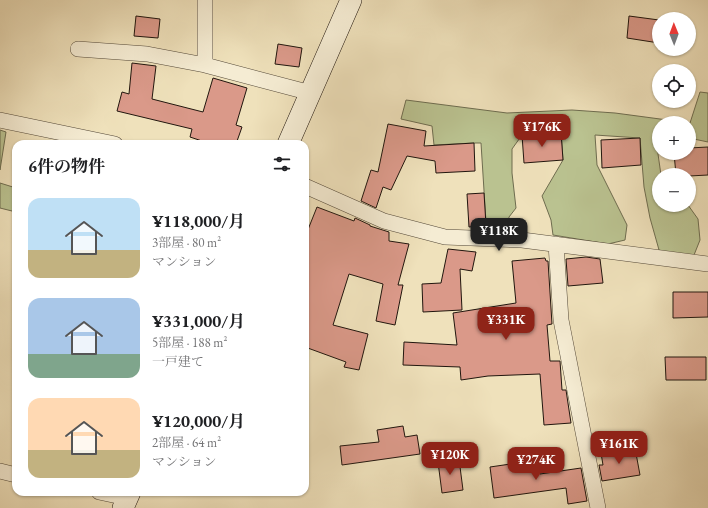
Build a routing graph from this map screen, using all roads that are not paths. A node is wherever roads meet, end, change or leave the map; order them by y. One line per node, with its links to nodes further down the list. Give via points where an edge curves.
1 (205, 0): 4 (street)
2 (351, 0): 5 (main road)
3 (78, 49): 4 (street, via 147,54)
4 (205, 65): 5 (street)
5 (311, 92): 8 (main road)
6 (0, 120): 7 (street)
7 (96, 140)
8 (290, 140)
9 (309, 188): 10 (street, via 384,221 445,237)
10 (556, 244): 11 (street); 16 (street, via 561,320)
11 (708, 264)
12 (0, 471): 13 (street)
13 (12, 474)
14 (114, 496): 15 (street)
15 (126, 499)
16 (598, 508)

